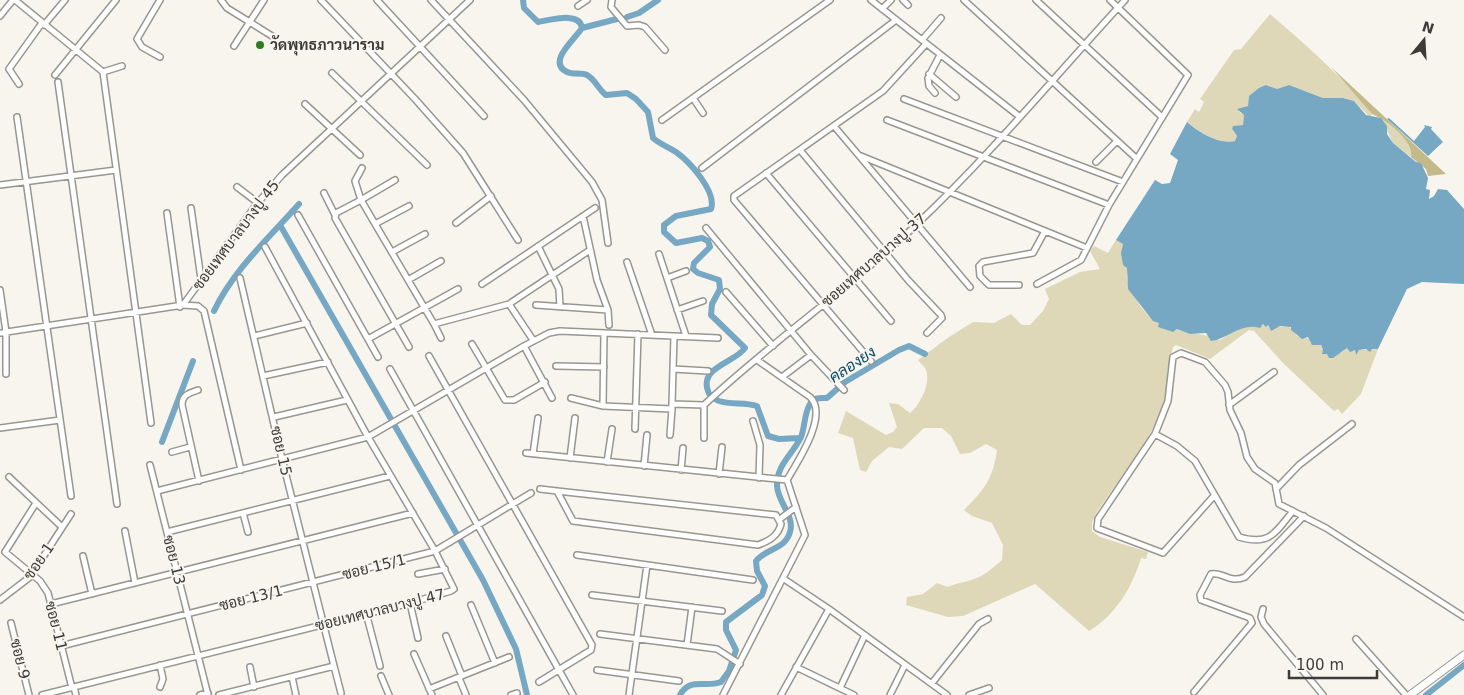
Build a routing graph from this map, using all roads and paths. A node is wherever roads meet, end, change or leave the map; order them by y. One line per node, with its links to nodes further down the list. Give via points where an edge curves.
1 (14, 0): 25 (street); 30 (street)
2 (65, 0): 30 (street)
3 (116, 0): 36 (street)
4 (221, 0): 29 (street, via 227,8)
5 (264, 0): 29 (street)
6 (321, 0): 43 (street)
7 (377, 0): 35 (street)
8 (431, 0): 27 (street)
9 (470, 0): 27 (street, ซอยเทศบาลบางปู 45)
10 (587, 0): 22 (street)
11 (612, 0): 37 (street, via 611,7 627,26 645,27)
12 (830, 0): 51 (street)
13 (870, 0): 24 (street)
14 (891, 0): 24 (street)
15 (903, 0): 21 (street)
16 (964, 0): 46 (street)
17 (1036, 0): 33 (street)
18 (1110, 0): 23 (street)
19 (1125, 0): 23 (street, ซอยเทศบาลบางปู 37)
20 (158, 1): 39 (street, via 137,39 142,47)
21 (908, 5)
22 (578, 6)
23 (1118, 7): 33 (street, ซอยเทศบาลบางปู 37); 59 (street, via 1188,75)
24 (882, 9): 28 (street)
25 (0, 16)
26 (941, 18): 32 (street)
27 (449, 20): 35 (street, ซอยเทศบาลบางปู 45); 103 (street, via 524,100 592,182 602,200)
28 (896, 20): 32 (street); 74 (street)
29 (249, 22): 31 (street); 34 (street)
30 (43, 24): 36 (street); 48 (street, via 9,69)
31 (272, 36)
32 (924, 42): 38 (street); 62 (street, via 891,85)
33 (1084, 45): 46 (street, ซอยเทศบาลบางปู 37); 59 (street)
34 (234, 46)
35 (421, 46): 43 (street, ซอยเทศบาลบางปู 45); 56 (street)
36 (76, 50): 41 (street); 45 (street)
37 (665, 50)
38 (940, 56): 44 (street); 58 (street)
39 (160, 57)
40 (122, 66): 41 (street)
41 (103, 72): 75 (street)
42 (332, 73): 53 (street)
43 (391, 74): 53 (street, ซอยเทศบาลบางปู 45); 85 (street, via 462,153)
44 (928, 74): 49 (street, via 928,82); 50 (street)
45 (55, 75)
46 (1054, 81): 58 (street, ซอยเทศบาลบางปู 37); 65 (street)
47 (58, 82): 77 (street)
48 (19, 84)
49 (935, 93)
50 (956, 97)
51 (693, 98): 55 (street); 60 (street)
52 (904, 99): 64 (street)
53 (361, 101): 63 (street, ซอยเทศบาลบางปู 45); 72 (street)
54 (305, 104): 63 (street)
55 (703, 113)
56 (484, 116)
57 (17, 117): 79 (street)
58 (1020, 117): 64 (street, ซอยเทศบาลบางปู 37)
59 (1162, 117): 70 (street)
60 (662, 120)
61 (887, 120): 69 (street)
62 (834, 126): 66 (street); 68 (street)
63 (331, 128): 67 (street); 87 (street, ซอยเทศบาลบางปู 45)
64 (1001, 136): 69 (street, ซอยเทศบาลบางปู 37); 80 (street)
65 (1117, 141): 70 (street); 71 (street)
66 (800, 150): 76 (street); 109 (street)
67 (360, 154)
68 (861, 156): 83 (street); 98 (street)
69 (983, 157): 83 (street, ซอยเทศบาลบางปู 37); 88 (street)
70 (1137, 159): 80 (street)
71 (1096, 162)
72 (427, 165)
73 (362, 168): 86 (street, via 355,182)
74 (702, 168)
75 (116, 170): 77 (street); 136 (street)
76 (766, 173): 117 (street); 129 (street, via 735,194 734,200)
77 (72, 175): 79 (street); 137 (street)
78 (395, 180): 86 (street)
79 (27, 181): 81 (street); 143 (street)
80 (1123, 182): 88 (street)
81 (0, 185)
82 (237, 187): 87 (street)
83 (950, 192): 98 (street, ซอยเทศบาลบางปู 37); 100 (street)
84 (324, 193): 94 (street)
85 (491, 196): 96 (street); 102 (street)
86 (361, 200): 94 (street); 97 (street)
87 (258, 203): 118 (street, ซอยเทศบาลบางปู 45)
88 (1109, 205): 106 (street)
89 (409, 206): 97 (street)
90 (191, 208): 118 (street)
91 (595, 208): 95 (street)
92 (168, 213): 131 (street)
93 (298, 215): 155 (street)
94 (335, 215): 140 (street)
95 (583, 216): 104 (street); 107 (street)
96 (456, 222)
97 (376, 224): 108 (street)
98 (916, 225): 109 (street, ซอยเทศบาลบางปู 37); 123 (street)
99 (706, 228): 145 (street)
100 (1045, 231): 106 (street); 122 (street, via 1033,253 983,262 978,266 980,276 989,284)
101 (425, 234): 108 (street)
102 (518, 240)
103 (608, 243)
104 (538, 246): 114 (street); 120 (street)
105 (265, 247): 139 (street, ซอยเทศบาลบางปู 47)
106 (1087, 248): 121 (street, via 1076,264)
107 (590, 250): 114 (street); 134 (street)
108 (392, 252): 119 (street)
109 (886, 252): 117 (street, ซอยเทศบาลบางปู 37); 148 (street, via 941,315 942,318)
110 (659, 254): 116 (street)
111 (441, 261): 119 (street)
112 (627, 262): 149 (street)
113 (686, 271): 116 (street)
114 (553, 275): 128 (street); 133 (street)
115 (240, 278): 150 (street, ซอย 15)
116 (667, 278): 135 (street)
117 (854, 278): 129 (street, ซอยเทศบาลบางปู 37); 138 (street)
118 (202, 279): 131 (street, ซอยเทศบาลบางปู 45)
119 (408, 280): 132 (street)
120 (482, 284)
121 (1037, 284)
122 (1019, 285)
123 (970, 287)
124 (458, 289): 132 (street)
125 (0, 290): 144 (street)
126 (726, 292): 159 (street)
127 (703, 300): 135 (street)
128 (509, 304): 141 (street); 156 (street)
129 (823, 304): 145 (street, ซอยเทศบาลบางปู 37); 165 (street)
130 (536, 305): 133 (street)
131 (181, 306): 136 (street); 216 (street, via 198,306 204,311)
132 (425, 307): 140 (street); 141 (street)
133 (560, 307): 134 (street)
134 (608, 310): 142 (street)
135 (677, 310): 152 (street)
136 (135, 313): 137 (street); 195 (street)
137 (92, 320): 143 (street); 233 (street)
138 (891, 321)
139 (308, 323): 150 (street); 166 (street, ซอยเทศบาลบางปู 47)
140 (395, 324): 155 (street); 160 (street)
141 (434, 324): 153 (street)
142 (609, 325)
143 (48, 326): 144 (street); 193 (street)
144 (3, 332): 174 (street)
145 (791, 332): 159 (street, ซอยเทศบาลบางปู 37); 162 (street)
146 (604, 333): 147 (street); 156 (street, via 560,331); 168 (street)
147 (638, 334): 149 (street); 188 (street)
148 (927, 334)
149 (652, 335): 151 (street)
150 (254, 336): 175 (street, ซอย 15)
151 (674, 336): 152 (street); 171 (street)
152 (686, 336): 154 (street)
153 (441, 338)
154 (718, 338)
155 (368, 339): 163 (street)
156 (533, 340): 158 (street)
157 (472, 344): 169 (street)
158 (524, 346): 169 (street); 177 (street)
159 (773, 346): 164 (street, ซอยเทศบาลบางปู 37)
160 (409, 347)
161 (429, 356): 180 (street)
162 (811, 356): 176 (street); 178 (street)
163 (378, 357)
164 (757, 360): 176 (street); 184 (street, ซอยเทศบาลบางปู 37)
165 (871, 361)
166 (328, 362): 175 (street); 183 (street, ซอยเทศบาลบางปู 47)
167 (556, 366): 168 (street)
168 (604, 367): 186 (street)
169 (486, 368): 177 (street, via 502,397 509,401); 180 (street)
170 (390, 369): 189 (street)
171 (673, 369): 172 (street); 187 (street)
172 (708, 371)
173 (1274, 372): 185 (street)
174 (6, 374)
175 (264, 376): 190 (street, ซอย 15)
176 (782, 378): 222 (street, via 816,402 811,434)
177 (545, 382): 181 (street)
178 (842, 388)
179 (198, 390): 205 (street, via 187,393 182,400)
180 (449, 390): 189 (street); 234 (street)
181 (552, 398)
182 (572, 398): 186 (street)
183 (347, 400): 190 (street); 203 (street, ซอยเทศบาลบางปู 47)
184 (704, 405): 187 (street); 204 (street)
185 (1229, 405): 200 (street, via 1225,386 1208,365 1198,358 1179,353 1173,357 1168,401); 225 (street, via 1250,463 1272,479)
186 (604, 406): 188 (street)
187 (672, 407): 188 (street); 202 (street)
188 (637, 408): 199 (street)
189 (413, 411): 203 (street); 242 (street)
190 (274, 417): 212 (street, ซอย 15)
191 (538, 418): 210 (street)
192 (575, 418): 211 (street)
193 (60, 420): 197 (street); 229 (street)
194 (753, 421): 221 (street, via 762,455)
195 (151, 423)
196 (1352, 424): 225 (street, via 1299,465)
197 (0, 428)
198 (612, 429): 213 (street)
199 (635, 429)
200 (1155, 434): 230 (street, via 1188,453 1202,470); 230 (street, via 1098,519 1097,528 1163,553)
201 (647, 435): 215 (street)
202 (670, 435)
203 (368, 437): 212 (street); 219 (street, ซอยเทศบาลบางปู 47)
204 (704, 438)
205 (190, 447): 208 (street); 223 (street)
206 (722, 447): 218 (street)
207 (684, 448): 217 (street)
208 (172, 452)
209 (526, 453): 210 (street)
210 (533, 454): 211 (street)
211 (570, 458): 213 (street)
212 (282, 459): 216 (street); 231 (street, ซอย 15)
213 (607, 462): 215 (street)
214 (150, 465): 226 (street, ซอย 13)
215 (644, 466): 217 (street)
216 (241, 470): 223 (street)
217 (681, 470): 218 (street)
218 (719, 474): 221 (street)
219 (390, 476): 231 (street); 238 (street, ซอยเทศบาลบางปู 47)
220 (9, 477): 232 (street)
221 (759, 478): 222 (street)
222 (782, 480): 235 (street)
223 (199, 481): 226 (street)
224 (540, 489): 227 (street)
225 (1276, 489): 236 (street, via 1279,504)
226 (157, 491): 245 (street, ซอย 13)
227 (557, 491): 241 (street, via 776,515); 241 (street, via 574,520 758,545 770,540 780,530)
228 (531, 493): 234 (street, ซอย 15/1)
229 (71, 496)
230 (1214, 497): 236 (street, via 1235,534 1247,540 1270,538)
231 (293, 500): 237 (street); 247 (street, ซอย 15)
232 (36, 503): 243 (street); 254 (street, ซอย 11, via 5,552)
233 (117, 504)
234 (514, 504): 242 (street, ซอย 15/1); 297 (street, via 592,645 591,650)
235 (796, 507): 241 (street); 256 (street, via 805,535)
236 (1293, 511): 240 (street)
237 (243, 513): 245 (street); 246 (street)
238 (413, 513): 247 (street); 248 (street, ซอยเทศบาลบางปู 47)
239 (71, 514): 243 (street, ซอย 1)
240 (1304, 516): 273 (street); 312 (street, via 1245,576 1236,580 1211,574 1200,600 1250,618 1252,623)
241 (780, 519)
242 (478, 526): 248 (street, ซอย 15/1); 297 (street)
243 (62, 527): 254 (street, ซอย 1)
244 (125, 532): 259 (street)
245 (167, 532): 253 (street, ซอย 13)
246 (248, 532)
247 (304, 541): 253 (street); 258 (street, ซอย 15)
248 (435, 551): 252 (street, ซอยเทศบาลบางปู 47); 258 (street, ซอย 15/1)
249 (577, 555): 251 (street)
250 (83, 556): 260 (street)
251 (647, 565): 257 (street); 263 (street)
252 (445, 569): 255 (street); 264 (street, ซอยเทศบาลบางปู 47, via 454,585 452,592)
253 (177, 573): 259 (street); 271 (street, ซอย 13)
254 (31, 574): 262 (street, ซอย 1); 265 (street, ซอย 11, via 44,586)
255 (418, 574)
256 (784, 579): 268 (street); 290 (street)
257 (753, 580)
258 (314, 582): 271 (street, ซอย 13/1); 276 (street, ซอย 15)
259 (135, 583): 260 (street)
260 (92, 594): 265 (street)
261 (592, 595): 263 (street)
262 (0, 600)
263 (642, 601): 267 (street); 281 (street)
264 (410, 603): 272 (street, ซอยเทศบาลบางปู 47); 280 (street)
265 (51, 604): 284 (street, ซอย 11)
266 (471, 605): 289 (street)
267 (692, 608): 270 (street); 283 (street)
268 (829, 609): 278 (street); 296 (street)
269 (1263, 609): 333 (street, via 1264,624)
270 (722, 611)
271 (188, 614): 284 (street, ซอย 13/1); 287 (street, ซอย 13)
272 (366, 614): 276 (street, ซอยเทศบาลบางปู 47); 294 (street)
273 (1464, 617)
274 (988, 619): 305 (street, via 975,629)
275 (12, 623): 315 (street, ซอย 9)
276 (324, 624): 287 (street, ซอยเทศบาลบางปู 47); 293 (street, ซอย 15)
277 (600, 634): 281 (street)
278 (865, 635): 292 (street); 309 (street)
279 (446, 636): 302 (street)
280 (418, 638)
281 (636, 638): 283 (street); 299 (street)
282 (1356, 639): 334 (street)
283 (687, 645): 290 (street, via 717,649)
284 (61, 646): 306 (street, ซอย 11)
285 (414, 654): 311 (street)
286 (1464, 655): 335 (street)
287 (199, 656): 291 (street, ซอยเทศบาลบางปู 47); 314 (street, ซอย 13)
288 (509, 657): 289 (street)
289 (495, 663): 302 (street)
290 (738, 664): 327 (street)
291 (160, 665): 306 (street, ซอยเทศบาลบางปู 47); 307 (street, via 163,679)
292 (905, 665): 305 (street); 330 (street)
293 (334, 666): 301 (street); 313 (street, ซอย 15)
294 (380, 666)
295 (250, 667): 308 (street)
296 (796, 667): 309 (street); 328 (street)
297 (559, 669): 304 (street); 325 (street)
298 (597, 670): 299 (street)
299 (632, 675): 303 (street); 326 (street)
300 (381, 676): 322 (street)
301 (292, 677): 308 (street); 321 (street)
302 (460, 677): 311 (street); 324 (street)
303 (679, 681)
304 (539, 682)
305 (932, 683): 331 (street)
306 (73, 687): 316 (street, ซอยเทศบาลบางปู 47); 317 (street, ซอย 11)
307 (160, 687)
308 (252, 687): 319 (street); 320 (street)
309 (840, 688): 329 (street)
310 (989, 688): 332 (street)
311 (429, 689): 323 (street)
312 (1194, 692)
313 (341, 693)
314 (208, 694): 318 (street)
315 (29, 695)
316 (42, 695)
317 (76, 695)
318 (200, 695)
319 (219, 695)
320 (251, 695)
321 (296, 695)
322 (389, 695)
323 (432, 695)
324 (466, 695)
325 (573, 695)
326 (629, 695)
327 (723, 695)
328 (781, 695)
329 (854, 695)
330 (890, 695)
331 (946, 695)
332 (969, 695)
333 (1323, 695)
334 (1406, 695)
335 (1410, 695)

